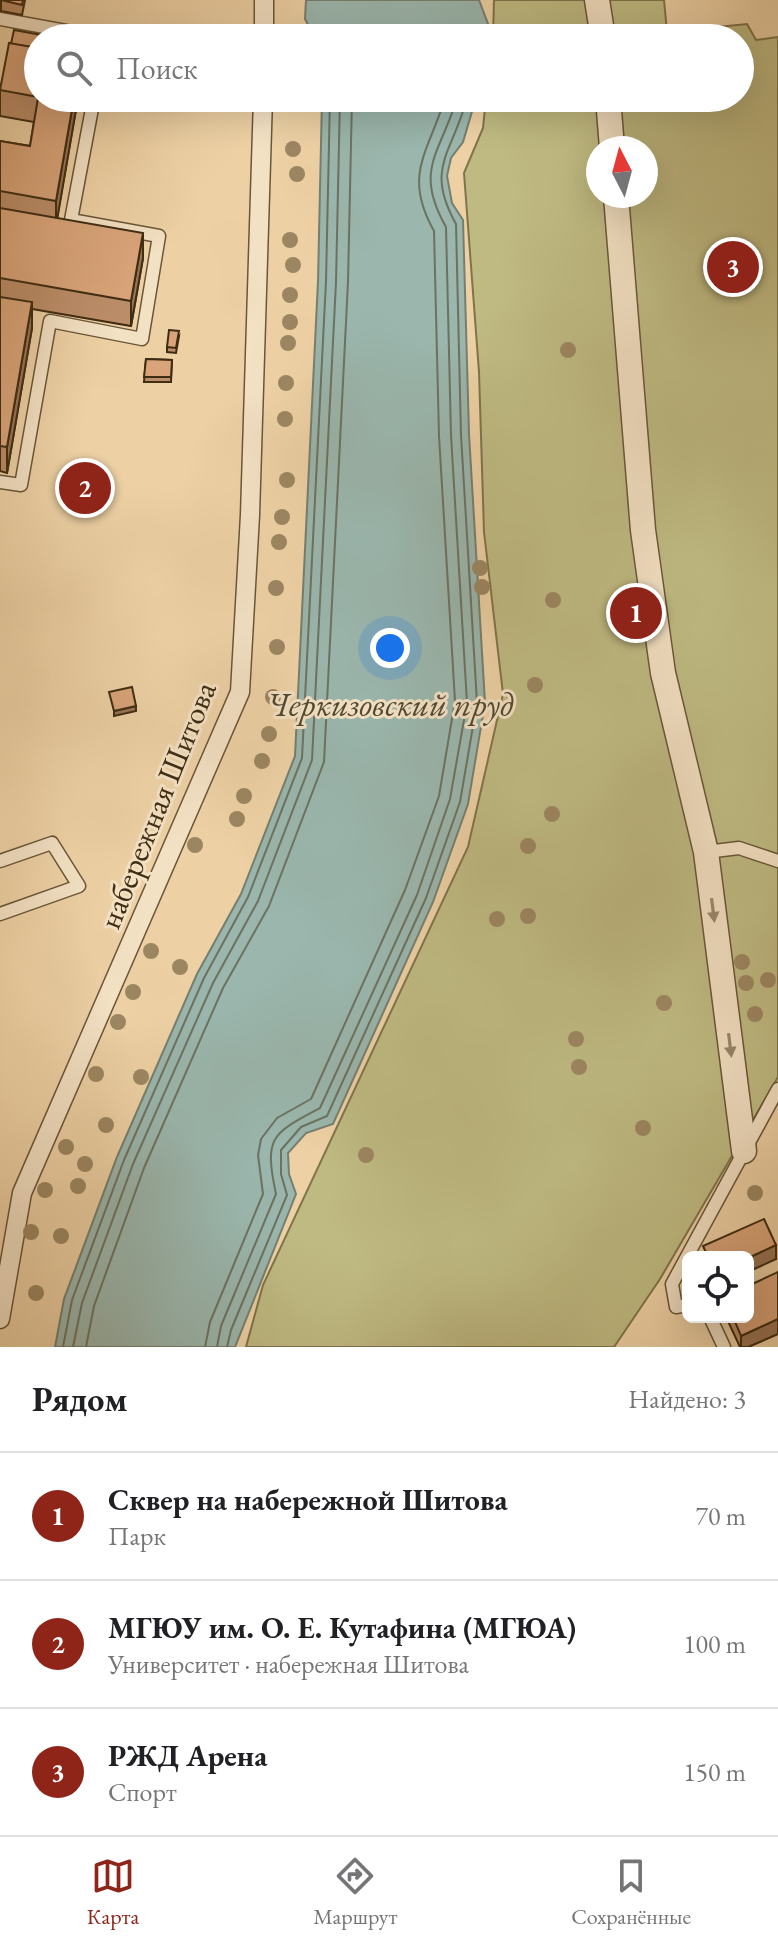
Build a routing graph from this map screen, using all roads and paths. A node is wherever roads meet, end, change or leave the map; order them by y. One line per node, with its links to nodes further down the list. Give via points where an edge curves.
1 (264, 0): 5 (street)
2 (597, 0): 6 (street)
3 (0, 19): 4 (lane)
4 (27, 24)
5 (264, 24)
6 (601, 24)
7 (91, 112): 12 (lane, via 71,220 159,236 142,339 50,321 21,485)
8 (263, 112): 24 (street, набережная Шитова, via 240,692 22,1193)
9 (609, 112): 10 (street)
10 (611, 136)
11 (617, 208): 13 (street, via 643,530 663,673)
12 (0, 482)
13 (706, 852): 15 (lane, via 739,848); 20 (street, one-way to 20)
14 (0, 861): 16 (lane, via 52,843 79,886)
15 (778, 861)
16 (0, 914)
17 (778, 1089): 18 (lane)
18 (765, 1112): 19 (lane); 20 (lane)
19 (778, 1119)
20 (744, 1151): 21 (lane)
21 (690, 1251)
22 (682, 1266): 23 (lane, via 672,1284 676,1307)
23 (682, 1306)
24 (0, 1319)
25 (713, 1323): 26 (lane)
26 (724, 1347)

